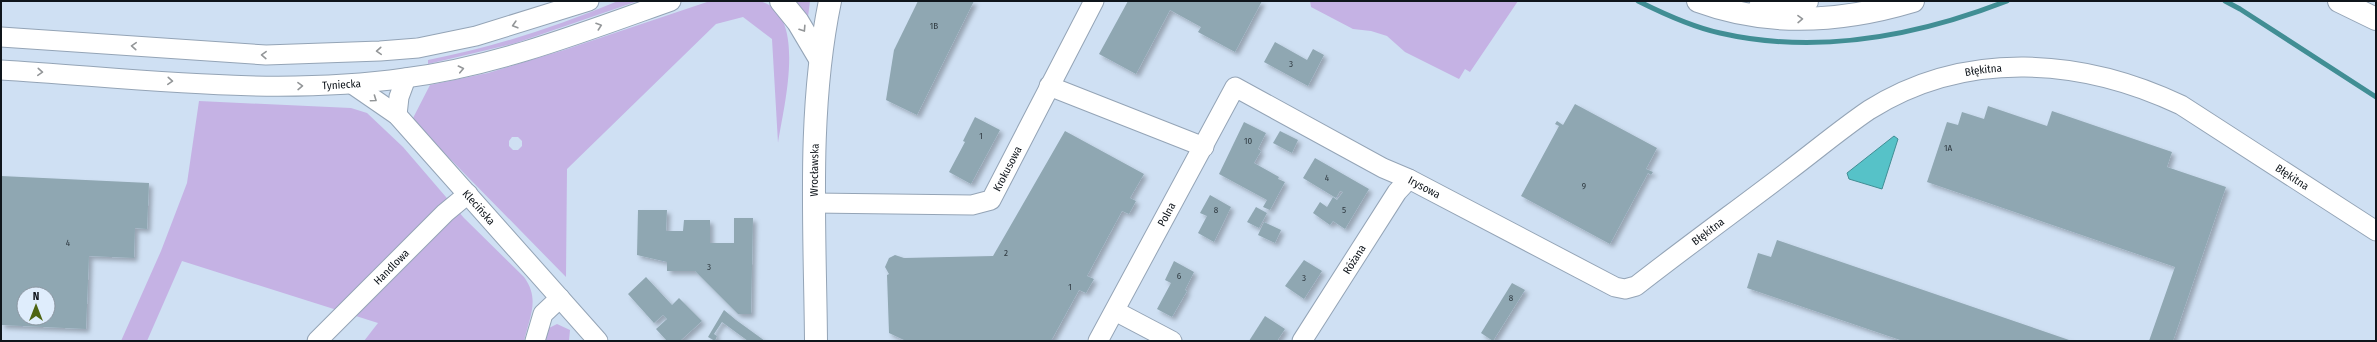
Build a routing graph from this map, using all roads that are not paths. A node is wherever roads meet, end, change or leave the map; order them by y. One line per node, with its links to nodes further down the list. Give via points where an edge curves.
1 (589, 1): 14 (street, one-way to 14, via 476,36 418,48 380,51 266,55)
2 (671, 1): 17 (street, Tyniecka, one-way to 2, via 478,65 520,53)
3 (781, 1): 15 (main road, one-way to 15, via 798,22)
4 (830, 1): 15 (main road, Wrocławska)
5 (1094, 1): 19 (street, Krokusowa)
6 (1698, 1): 11 (main road)
7 (1807, 1): 11 (main road, via 1768,7)
8 (1913, 1): 11 (main road, one-way to 8, via 1758,16 1797,20 1844,16)
9 (2339, 1): 13 (main road)
10 (2362, 1): 12 (main road)
11 (1720, 7)
12 (2376, 11)
13 (2376, 19)
14 (1, 37)
15 (820, 59): 25 (main road, Wrocławska)
16 (1, 70): 18 (street, Tyniecka, one-way to 18, via 250,85)
17 (406, 78): 18 (street, Tyniecka); 21 (street, via 399,97)
18 (352, 84): 21 (street, Klecińska, one-way to 21)
19 (1049, 86): 22 (street); 25 (street, Krokusowa, via 991,200 972,205)
20 (1235, 87): 22 (street, Polna); 23 (street, Irysowa, via 1383,168)
21 (397, 115): 24 (street, Klecińska)
22 (1204, 147): 29 (street, Polna)
23 (1409, 179): 27 (street, Irysowa); 36 (street, Różana, via 1397,192)
24 (468, 194): 28 (street, Klecińska); 30 (street, Handlowa, via 444,212)
25 (814, 203): 33 (main road, Wrocławska)
26 (2376, 231): 27 (street, Błękitna, via 2188,109 2153,92 2105,76 1992,67 1974,69 1920,86 1870,110 1636,286 1625,289)
27 (1615, 287)
28 (560, 298): 31 (street, via 543,314); 32 (street, Klecińska)
29 (1115, 311): 34 (street, Polna); 35 (street)
30 (317, 341)
31 (535, 341)
32 (598, 341)
33 (816, 341)
34 (1098, 341)
35 (1172, 341)
36 (1302, 341)

